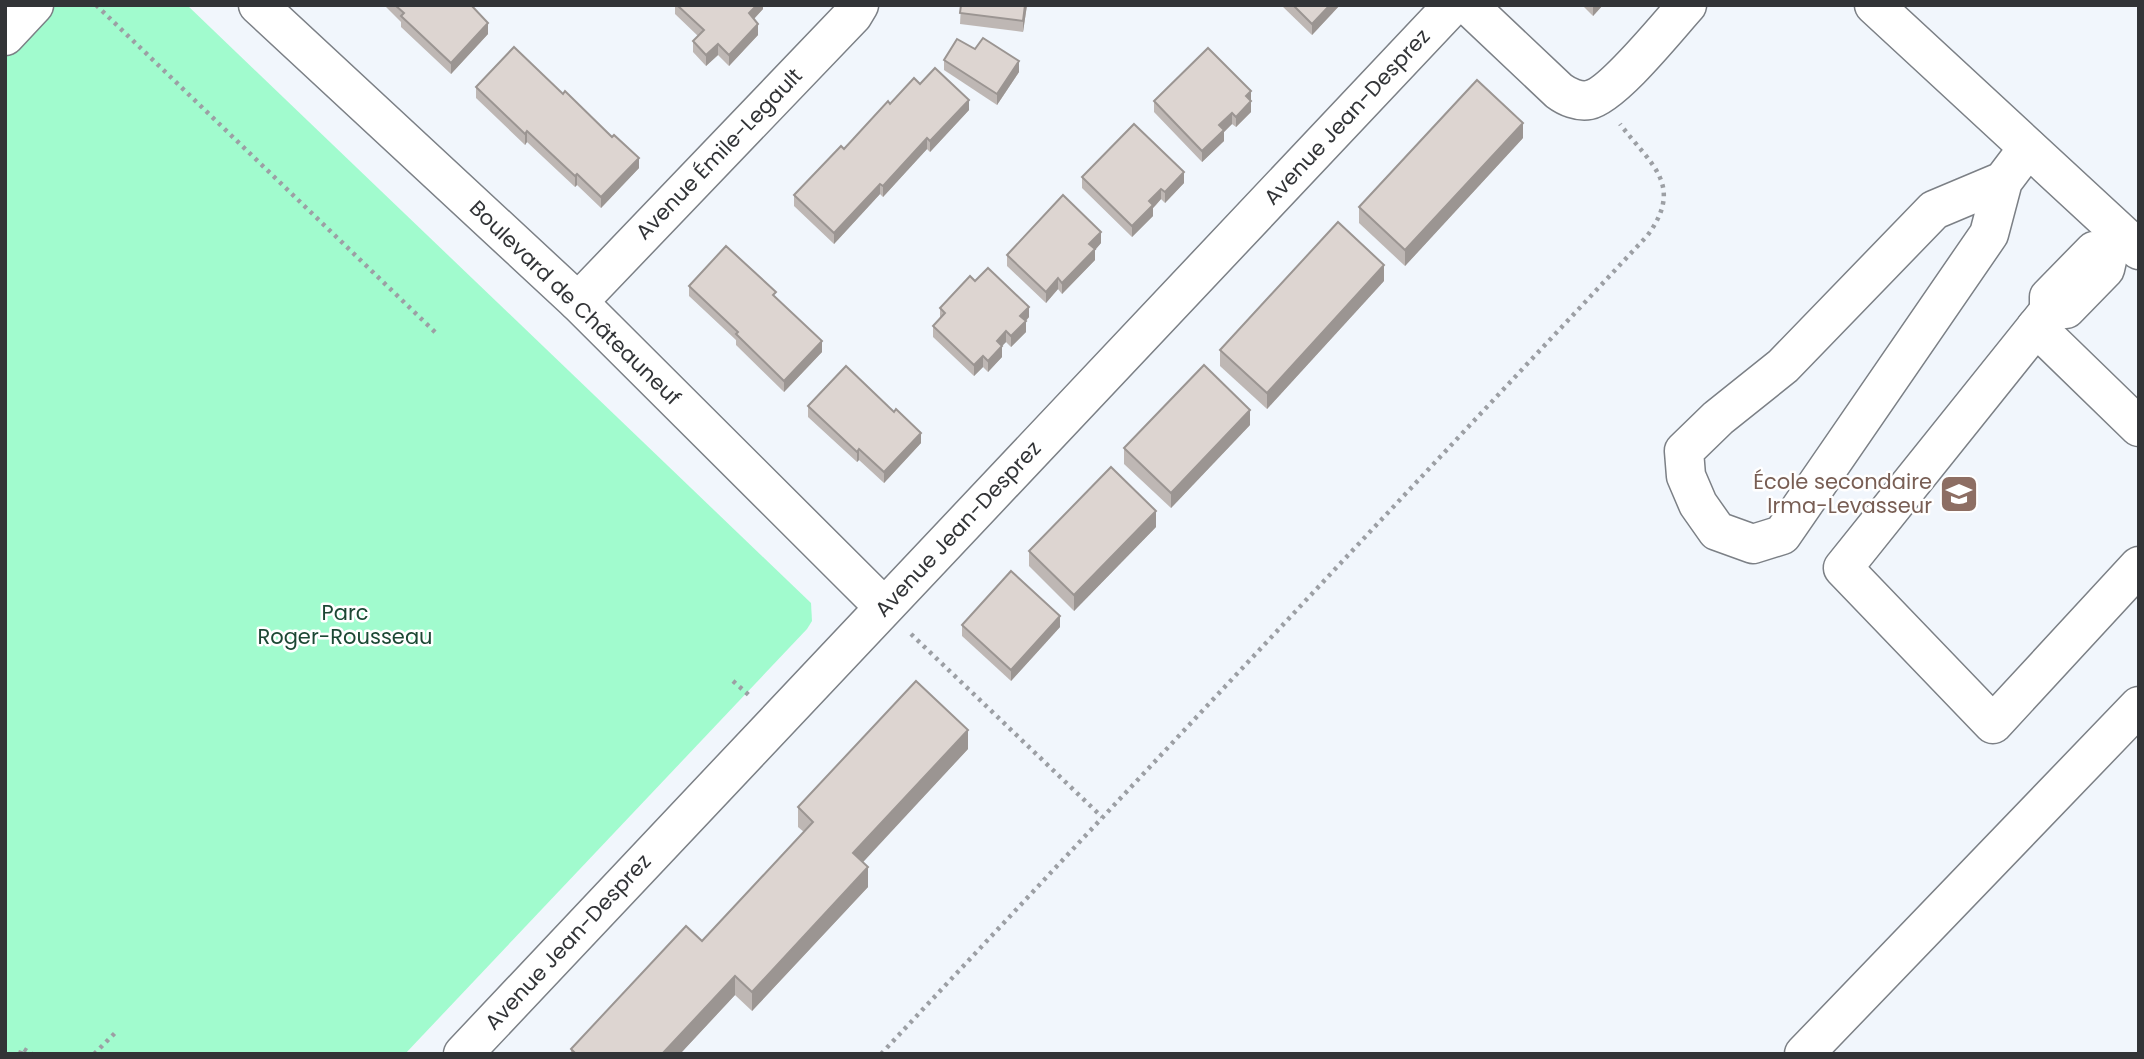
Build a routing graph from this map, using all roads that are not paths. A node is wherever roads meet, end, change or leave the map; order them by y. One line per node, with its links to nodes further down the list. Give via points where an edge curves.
1 (34, 5): 8 (street)
2 (258, 5): 12 (street, Boulevard de Châteauneuf)
3 (859, 5): 12 (street, Avenue Émile-Legault)
4 (1453, 5): 16 (street, Avenue Jean-Desprez)
5 (1468, 5): 6 (street, via 1559,91 1583,100 1607,90)
6 (1687, 5)
7 (1874, 5): 9 (street)
8 (5, 36)
9 (2028, 149): 10 (street); 11 (street)
10 (2003, 181): 10 (street, via 1934,210 1783,366 1684,451 1686,476 1717,531 1753,544 1782,535 1989,234)
11 (2124, 247): 13 (street, via 2094,251 2049,297)
12 (578, 302): 16 (street, Boulevard de Châteauneuf)
13 (2043, 319): 14 (street); 15 (street, via 1843,568 1993,724)
14 (2139, 427)
15 (2139, 566)
16 (895, 618): 18 (street, Avenue Jean-Desprez)
17 (2139, 706): 19 (street)
18 (463, 1054)
19 (1804, 1054)

